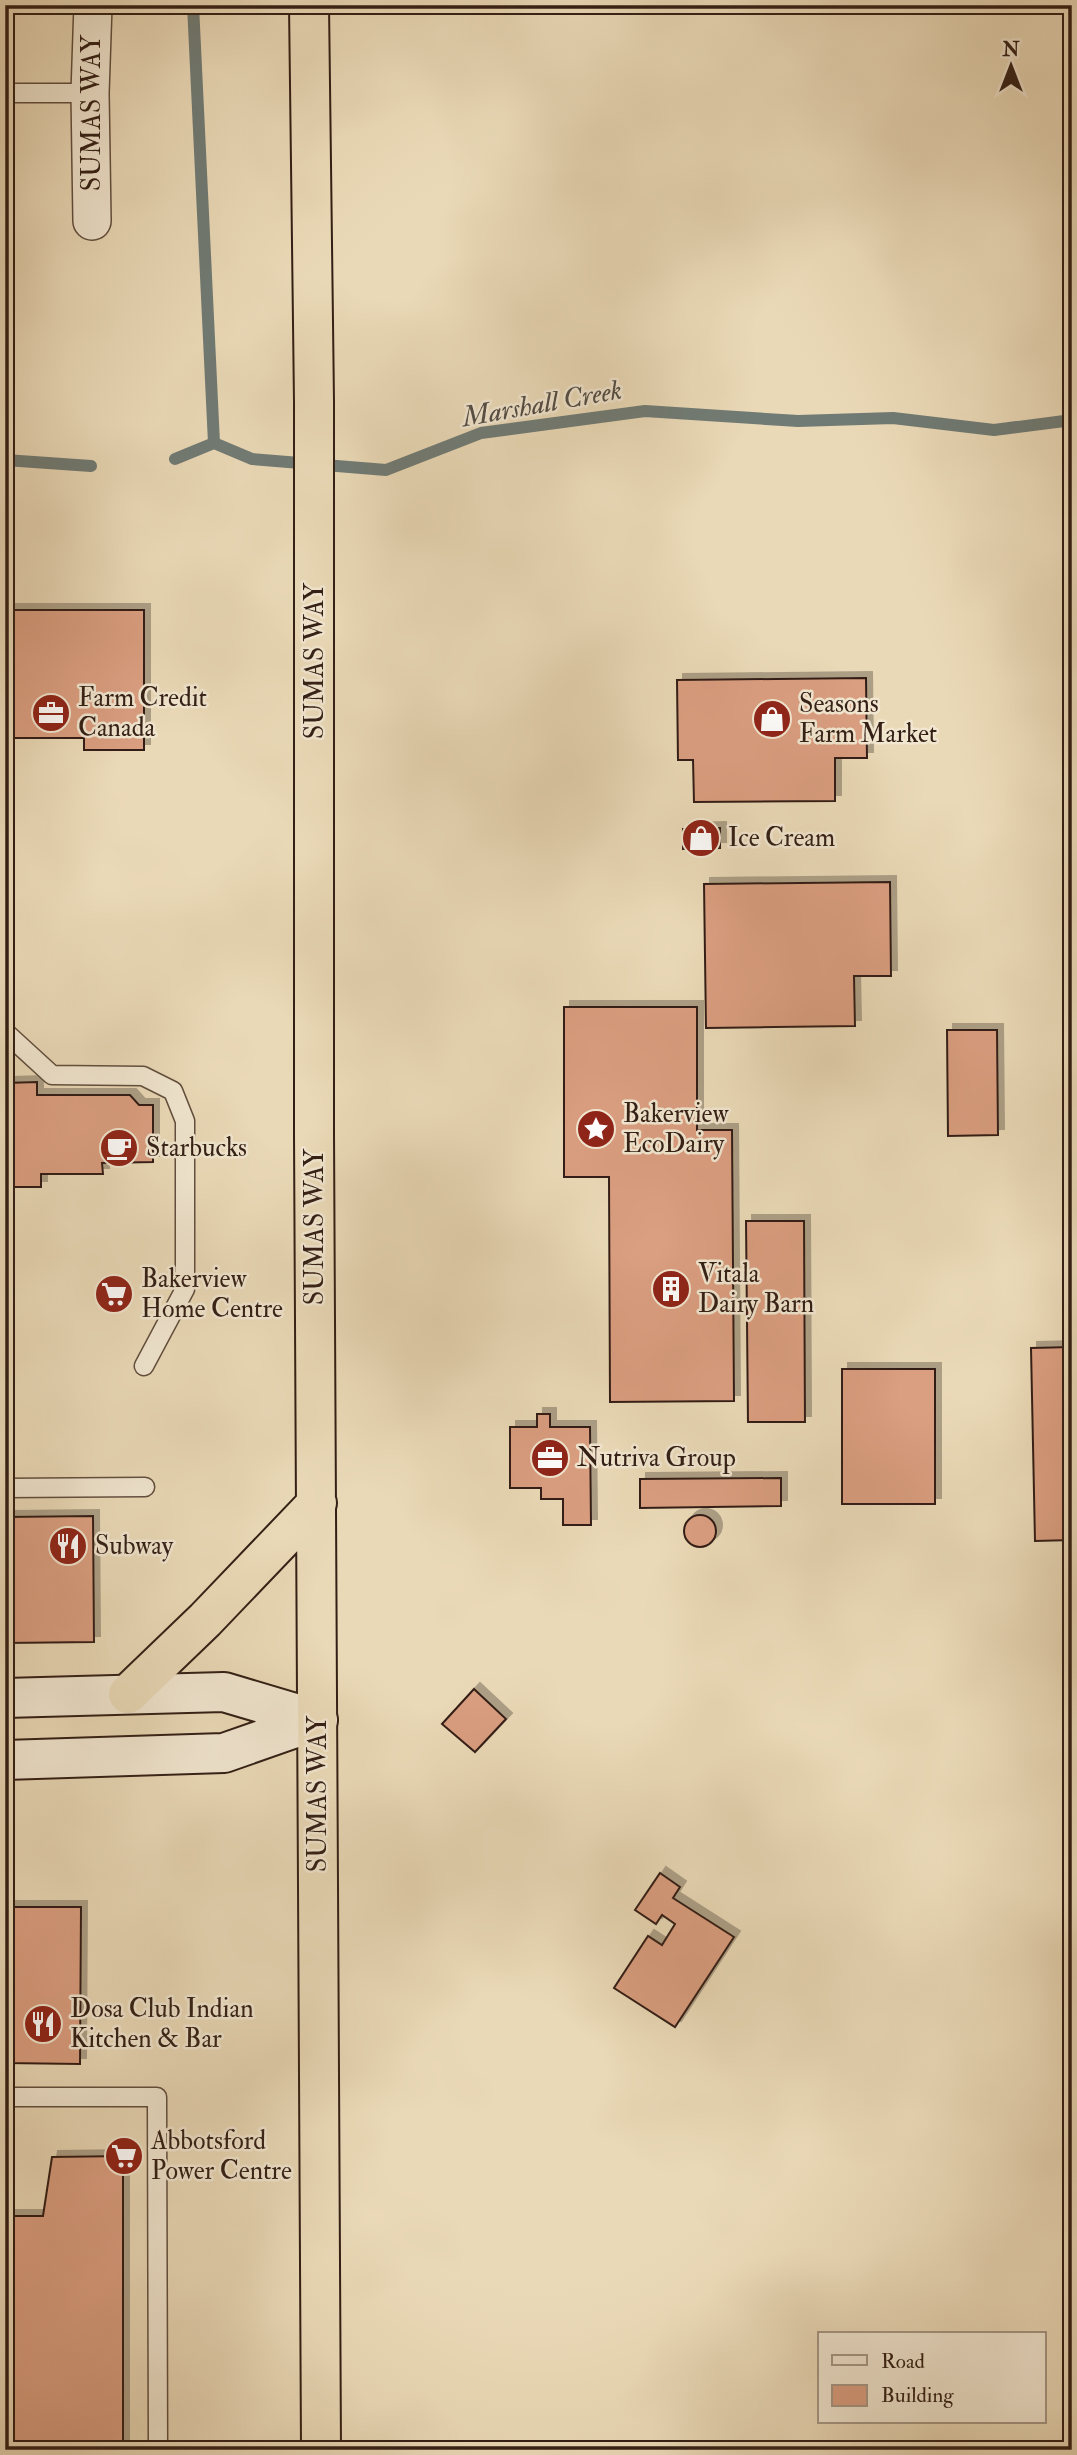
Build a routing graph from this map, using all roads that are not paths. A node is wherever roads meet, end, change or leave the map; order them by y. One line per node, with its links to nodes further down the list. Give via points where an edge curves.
1 (93, 5): 4 (street, SUMAS WAY)
2 (309, 5): 10 (highway, SUMAS WAY)
3 (5, 93): 4 (lane)
4 (90, 93): 5 (street, SUMAS WAY)
5 (92, 221)
6 (5, 1032): 7 (lane, via 52,1075 143,1076 173,1091 184,1121 184,1289)
7 (144, 1366)
8 (145, 1487): 9 (lane)
9 (5, 1488)
10 (317, 1503): 11 (highway); 13 (highway, SUMAS WAY)
11 (128, 1694): 12 (street); 13 (street, via 224,1692)
12 (5, 1698)
13 (318, 1720): 14 (street, via 224,1753); 17 (highway, SUMAS WAY)
14 (5, 1760)
15 (5, 2097): 16 (lane, via 157,2097)
16 (158, 2450)
17 (321, 2450)

